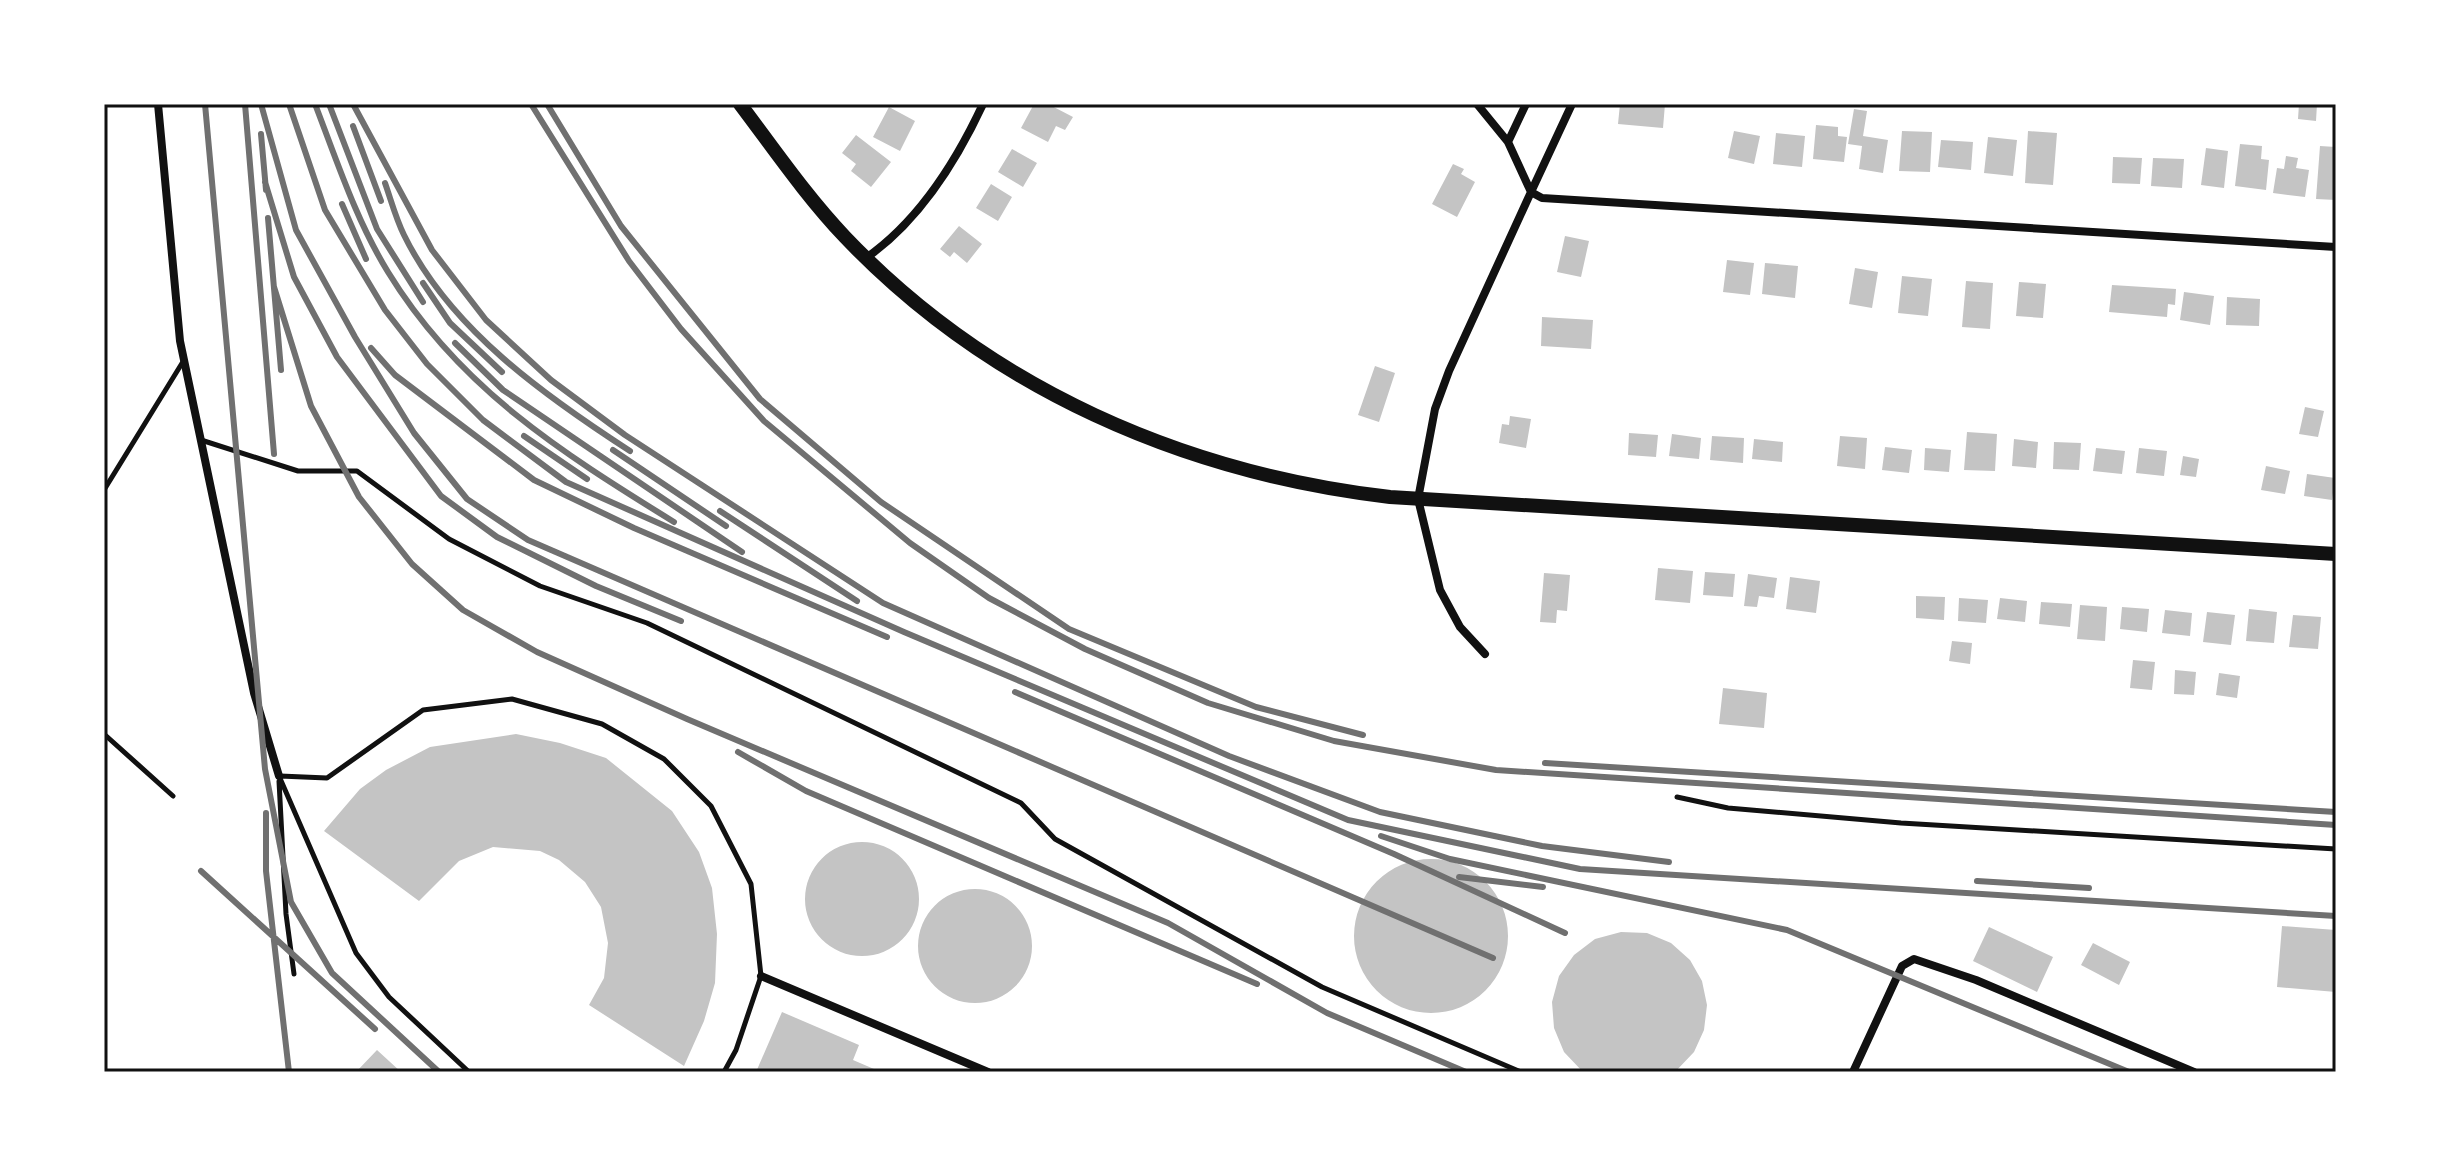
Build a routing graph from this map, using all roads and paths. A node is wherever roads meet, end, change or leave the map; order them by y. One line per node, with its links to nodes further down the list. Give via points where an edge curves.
1 (158, 104): 11 (street)
2 (740, 104): 10 (main road, via 799,184)
3 (983, 104): 10 (street, via 914,215)
4 (1477, 104): 7 (street)
5 (1526, 104): 7 (street)
6 (1572, 104): 8 (street)
7 (1508, 142): 8 (street)
8 (1531, 192): 9 (street, via 1553,200); 14 (street, via 1435,409)
9 (2336, 247)
10 (865, 258): 14 (main road, via 974,348 1099,419 1258,474)
11 (184, 359): 12 (street); 13 (lane)
12 (201, 440): 18 (street, via 254,693); 27 (lane, via 298,471 357,471 449,539 540,586 647,623 1021,803 1055,839 1322,987)
13 (104, 490)
14 (1418, 499): 15 (main road); 16 (street, via 1440,590 1460,627)
15 (2336, 554)
16 (1485, 654)
17 (104, 734): 19 (lane)
18 (279, 776): 22 (lane); 23 (lane, via 327,778 423,710 512,699 602,724 664,759 711,806 751,884); 24 (lane, via 356,953 389,997)
19 (173, 796)
20 (1677, 797): 21 (lane, via 1728,808 1885,821)
21 (2336, 849)
22 (294, 974)
23 (761, 976): 25 (lane); 26 (street)
24 (469, 1072)
25 (724, 1072)
26 (988, 1072)
27 (1521, 1072)
28 (1853, 1072): 29 (street, via 1902,966 1914,959)
29 (2194, 1072)

